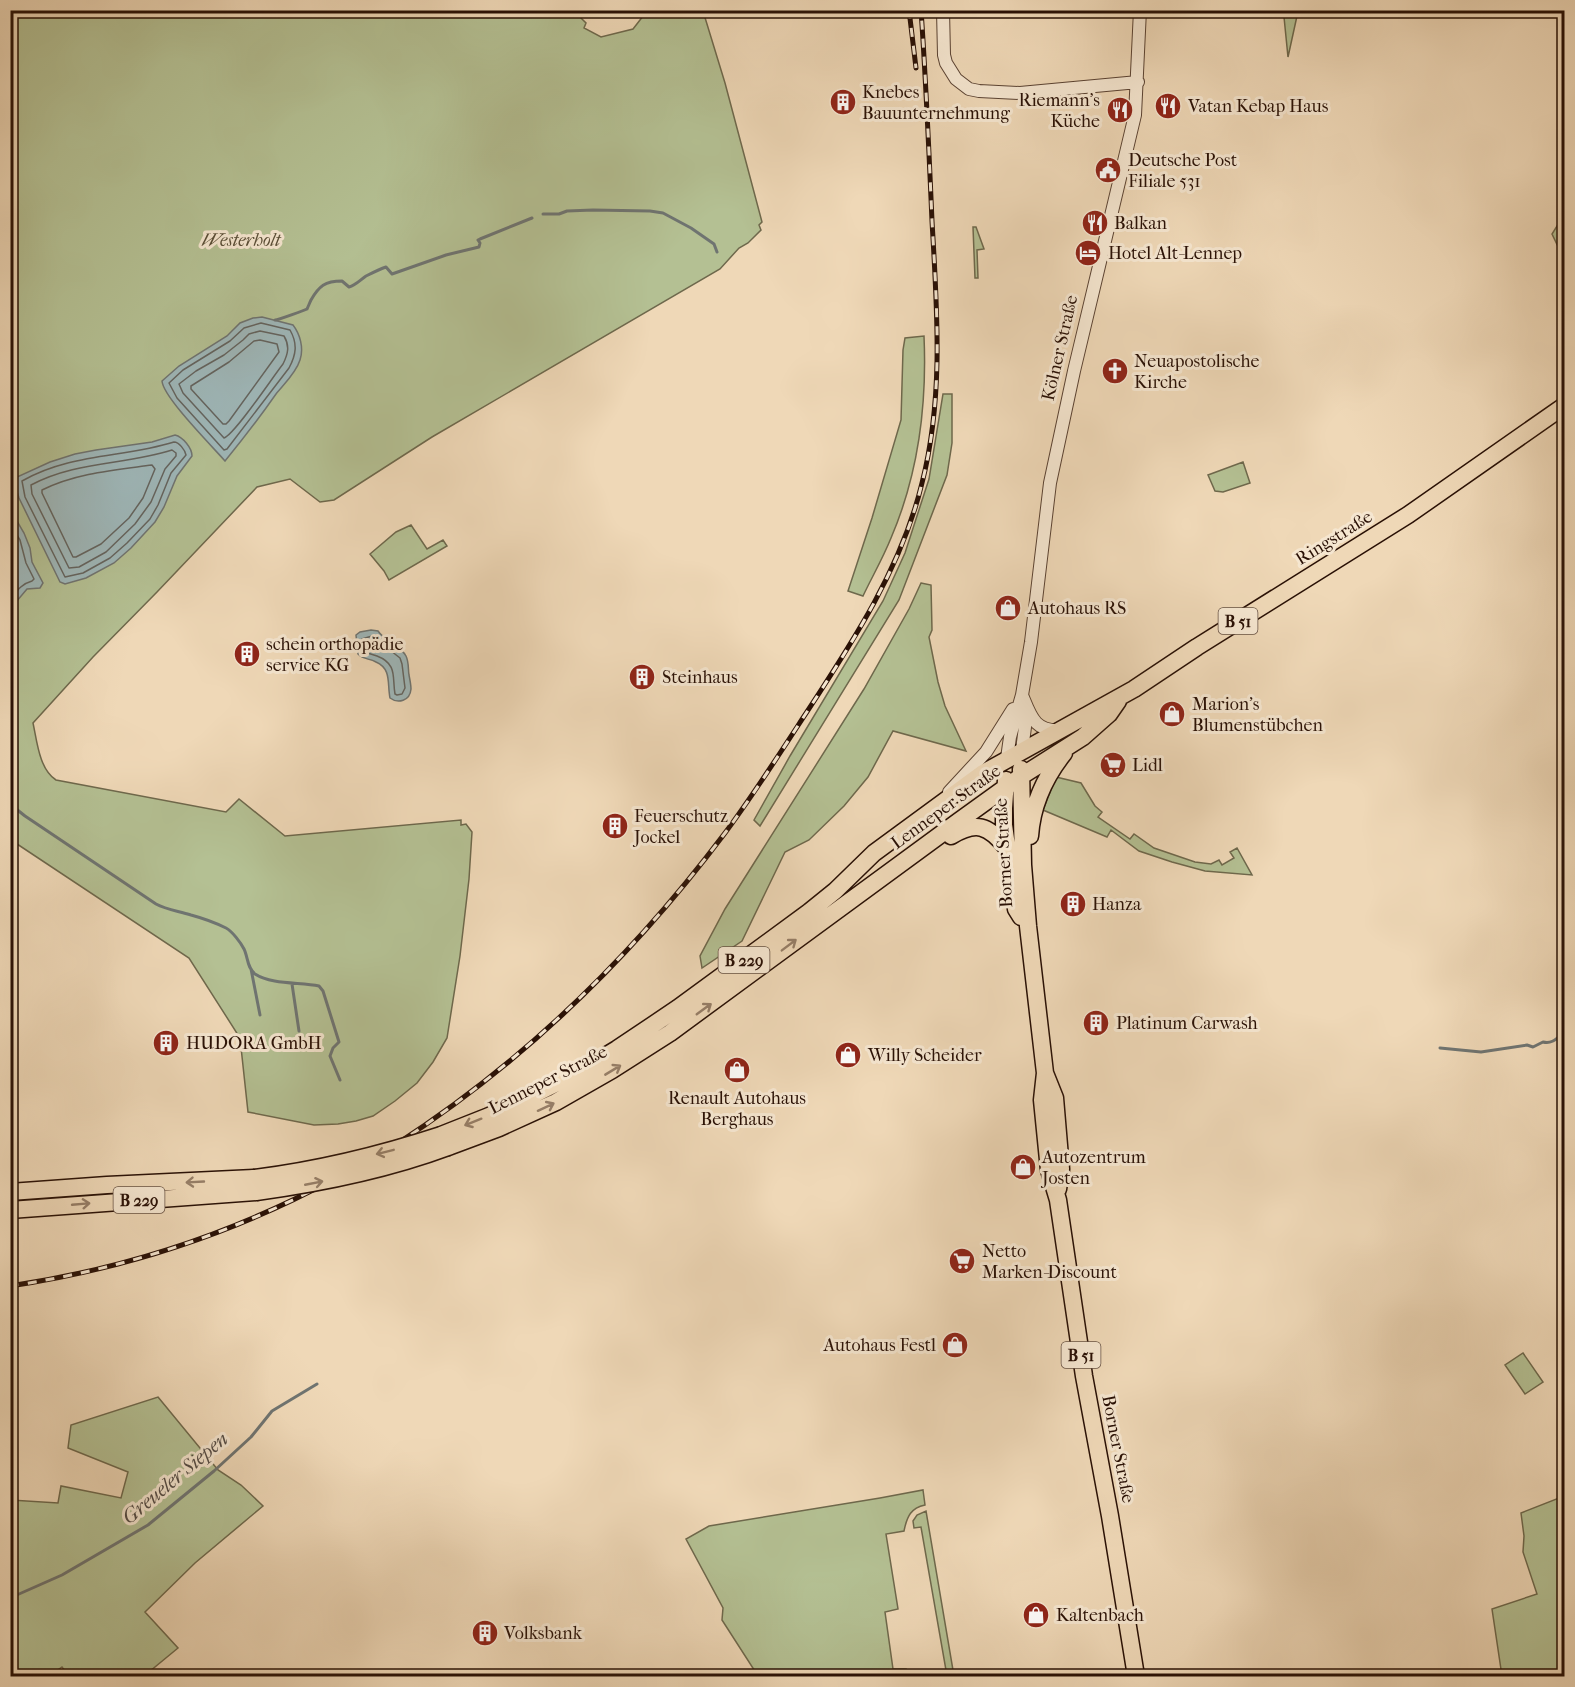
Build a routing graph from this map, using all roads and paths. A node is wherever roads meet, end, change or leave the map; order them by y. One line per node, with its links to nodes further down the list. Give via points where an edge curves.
1 (943, 10): 3 (street, via 944,55 950,72 975,91 1011,93)
2 (1140, 10): 3 (street, Kölner Straße)
3 (1138, 82): 6 (street, Kölner Straße, via 1130,143 1050,483)
4 (1564, 406): 5 (main road, Ringstraße / B 51, via 1408,515)
5 (1127, 693): 7 (main road, Ringstraße / B 229); 8 (main road, Ringstraße, via 1109,714)
6 (1022, 695): 7 (street, via 1036,723 1048,729); 9 (street, Kölner Straße, via 1010,737); 12 (street, via 986,752)
7 (1063, 729): 9 (main road, Ringstraße / B 229)
8 (1068, 747): 10 (main road, Ringstraße); 15 (main road, via 1040,794 1030,828 1030,854)
9 (1015, 754): 10 (main road, Kölner Straße / B 51); 11 (main road, Borner Straße / B 51); 12 (main road, Lenneper Straße / B 229)
10 (1020, 777): 11 (main road, Lenneper Straße); 15 (main road, Borner Straße / B 51)
11 (1006, 787): 13 (main road, Borner Straße / B 51); 14 (main road, Lenneper Straße)
12 (935, 808): 17 (main road, Lenneper Straße / B 229, via 874,853 810,912 678,1008)
13 (1006, 847): 14 (main road, via 992,831 971,827 949,837 925,856); 16 (main road, Borner Straße / B 51, via 1016,909)
14 (909, 857): 17 (main road, Lenneper Straße, one-way to 14)
15 (1023, 866): 16 (main road, Borner Straße / B 51)
16 (1028, 926): 22 (main road, Borner Straße / B 51, via 1045,1073 1042,1100 1051,1123 1049,1170 1057,1193)
17 (664, 1028): 18 (main road, Lenneper Straße / B 229, one-way to 18); 18 (main road, Lenneper Straße / B 229, one-way to 17, via 507,1125 556,1102 650,1047)
18 (445, 1141): 19 (main road, Lenneper Straße / B 229, bridge, via 399,1163 341,1178 300,1186)
19 (255, 1185): 20 (main road, Lenneper Straße / B 229, one-way to 20, via 108,1185); 21 (main road, Lenneper Straße / B 229, one-way to 19)
20 (10, 1192)
21 (10, 1210)
22 (1136, 1677)

